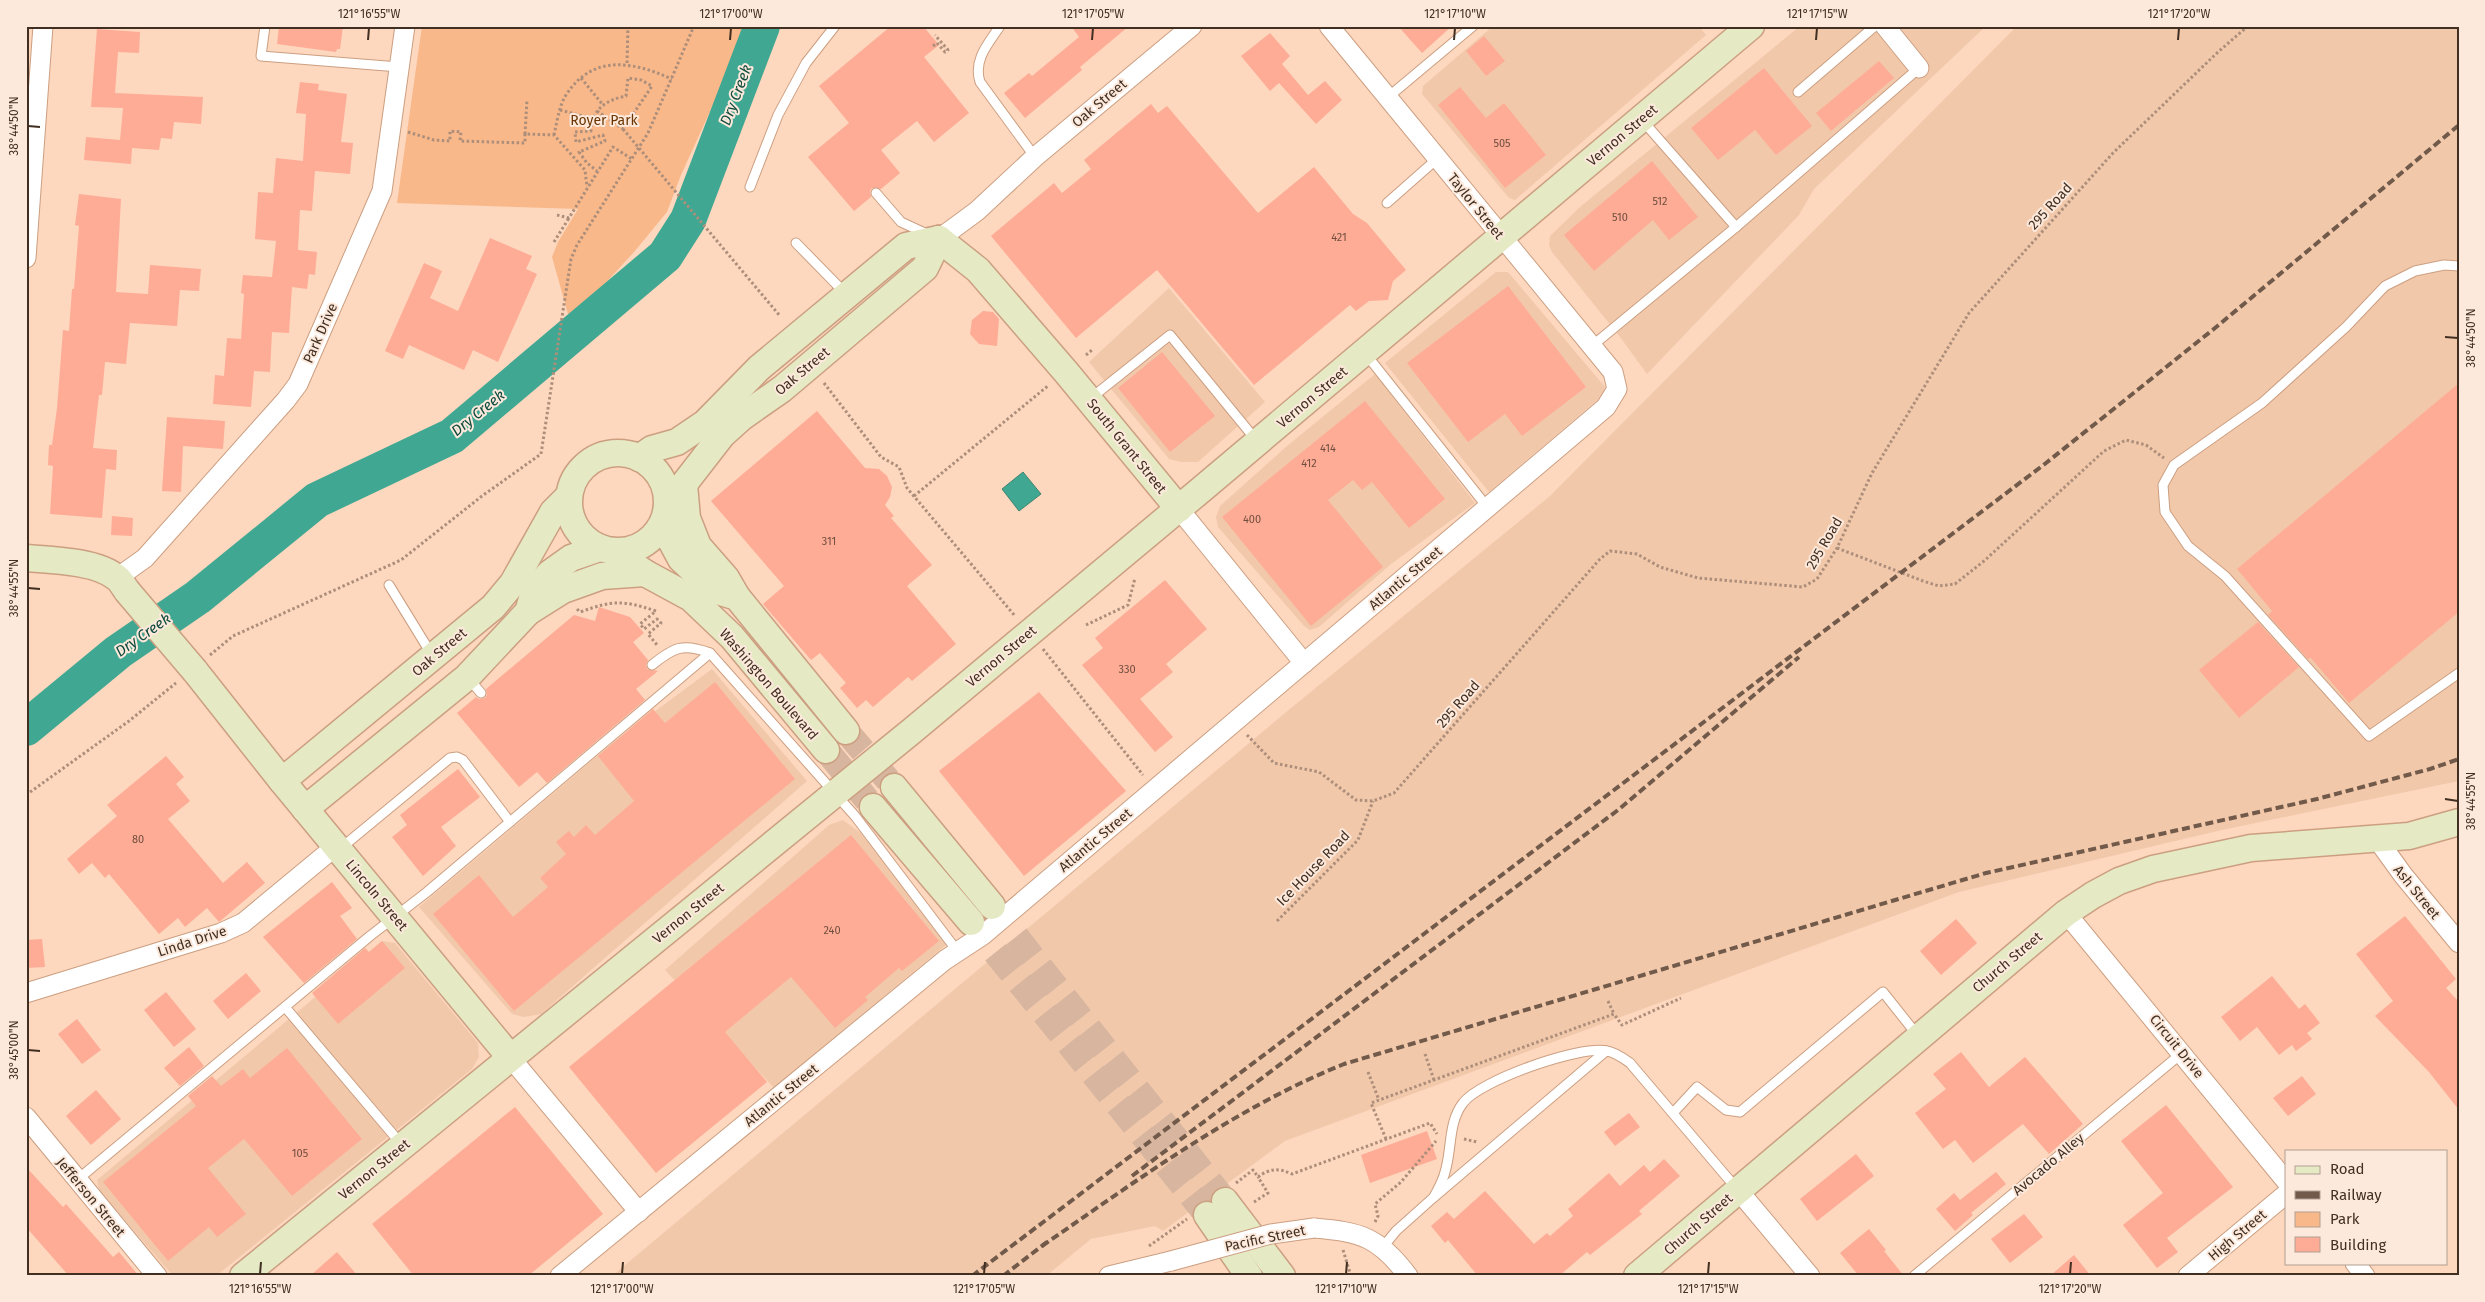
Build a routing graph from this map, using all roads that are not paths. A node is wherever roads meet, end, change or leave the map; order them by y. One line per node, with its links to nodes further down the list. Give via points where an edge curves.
1 (43, 26): 26 (street)
2 (265, 26): 12 (lane, via 261,56)
3 (405, 26): 12 (street, Park Drive)
4 (835, 26): 19 (lane, via 806,63 778,115)
5 (1000, 26): 17 (lane, via 977,64 977,74)
6 (1192, 26): 17 (street, Oak Street)
7 (1328, 26): 15 (street, Taylor Street)
8 (1473, 26): 15 (lane)
9 (1751, 26): 16 (main road, Vernon Street)
10 (1875, 26): 14 (lane)
11 (1885, 26): 13 (street)
12 (399, 67): 43 (street, Park Drive, via 382,191 298,384)
13 (1919, 68): 22 (lane)
14 (1798, 92)
15 (1388, 98): 18 (street, Taylor Street)
16 (1641, 119): 22 (lane); 23 (main road, Vernon Street)
17 (1035, 156): 24 (street, Oak Street, via 977,211)
18 (1438, 158): 21 (lane); 23 (street, Taylor Street)
19 (750, 187)
20 (876, 193): 24 (lane, via 901,222)
21 (1387, 203)
22 (1736, 227): 29 (lane)
23 (1502, 237): 29 (street, Taylor Street); 30 (main road, Vernon Street)
24 (939, 239): 28 (main road, Oak Street, via 906,246); 32 (main road, South Grant Street, via 978,270); 35 (main road, Oak Street, via 925,268 782,389 729,429 706,453)
25 (796, 244): 28 (lane)
26 (26, 258)
27 (2459, 266): 51 (lane, via 2444,265 2415,271 2385,286 2346,327 2262,403 2174,465 2163,485 2166,512 2188,546 2225,576 2370,736)
28 (847, 295): 34 (main road, Oak Street, via 759,368 705,423 677,442 652,448)
29 (1592, 346): 31 (street, Taylor Street, via 1613,372)
30 (1365, 352): 33 (main road, Vernon Street); 37 (lane)
31 (1617, 389): 37 (street, Atlantic Street, via 1606,407)
32 (1089, 400): 33 (lane, via 1170,335); 38 (main road, South Grant Street)
33 (1258, 442): 38 (main road, Vernon Street)
34 (640, 458): 36 (main road, via 622,453 597,457 577,473); 39 (main road, via 656,470 663,481)
35 (684, 485): 39 (main road, Oak Street); 45 (main road, Washington Boulevard, via 687,518 698,546 726,578)
36 (568, 497): 40 (main road, via 576,528 589,542); 48 (main road, Oak Street, via 553,512 512,584 493,607)
37 (1488, 508): 49 (street, Atlantic Street)
38 (1179, 509): 49 (street, South Grant Street); 56 (main road, Vernon Street)
39 (666, 513): 40 (main road, via 649,540 638,547); 45 (main road, via 668,535 681,558 714,590)
40 (607, 550): 42 (main road, Washington Boulevard); 46 (main road, via 571,558 550,573 535,589)
41 (26, 558): 43 (main road, via 86,566)
42 (645, 573): 46 (main road, via 602,576 563,590); 53 (main road, Washington Boulevard, via 690,598 732,637)
43 (122, 584): 54 (main road, Lincoln Street, bridge)
44 (389, 585): 48 (lane)
45 (737, 597): 52 (main road, Washington Boulevard)
46 (528, 612): 58 (main road, via 474,685)
47 (710, 653): 50 (lane, via 691,646 668,653); 56 (lane); 59 (lane)
48 (433, 657): 54 (main road, Oak Street)
49 (1304, 663): 68 (street, Atlantic Street, via 984,935)
50 (652, 665)
51 (2459, 673)
52 (846, 731)
53 (826, 750)
54 (282, 781): 58 (main road, Lincoln Street)
55 (894, 787): 63 (main road)
56 (835, 793): 68 (lane); 74 (main road, Vernon Street)
57 (873, 807): 66 (main road)
58 (305, 809): 62 (main road, Lincoln Street)
59 (510, 822): 62 (lane, via 463,760 450,758); 65 (lane)
60 (2459, 822): 61 (main road, Church Street, via 2409,836)
61 (2377, 840): 64 (main road, Church Street, via 2251,848 2153,869 2118,881); 67 (street, Ash Street)
62 (338, 848): 65 (main road, Lincoln Street); 69 (street, Linda Drive, via 242,923 221,933)
63 (992, 906)
64 (2066, 913): 71 (main road, Church Street); 73 (street, Circuit Drive)
65 (395, 917): 70 (lane); 74 (main road, Lincoln Street)
66 (971, 922)
67 (2459, 942)
68 (958, 952): 83 (street, Atlantic Street)
69 (26, 993)
70 (285, 1007): 77 (lane); 78 (lane)
71 (1918, 1037): 75 (lane, via 1883,992 1740,1112 1726,1110 1697,1087); 80 (main road, Church Street)
72 (1606, 1051): 75 (lane, via 1630,1063); 82 (lane); 82 (lane, via 1581,1051 1544,1062 1472,1093 1454,1118 1445,1173)
73 (2182, 1053): 79 (street, Circuit Drive); 95 (lane, Avocado Alley)
74 (510, 1057): 77 (main road, Vernon Street); 83 (street, Lincoln Street)
75 (1673, 1113): 80 (lane)
76 (26, 1116): 78 (street, Jefferson Street)
77 (402, 1145): 87 (main road, Vernon Street)
78 (77, 1180): 86 (street, Jefferson Street)
79 (2285, 1180)
80 (1738, 1190): 93 (main road, Church Street); 94 (street)
81 (2285, 1195): 96 (street, High Street)
82 (1434, 1197): 84 (lane, via 1396,1232)
83 (639, 1212): 88 (street, Atlantic Street)
84 (1376, 1243): 89 (street, Pacific Street, bridge, via 1344,1231 1314,1228 1271,1234); 92 (street)
85 (2356, 1264): 97 (street)
86 (157, 1276)
87 (243, 1276)
88 (560, 1276)
89 (1110, 1276)
90 (1249, 1276): 91 (main road, via 1213,1205)
91 (1282, 1276)
92 (1408, 1276)
93 (1637, 1276)
94 (1810, 1276)
95 (1914, 1276)
96 (2188, 1276)
97 (2366, 1276)

